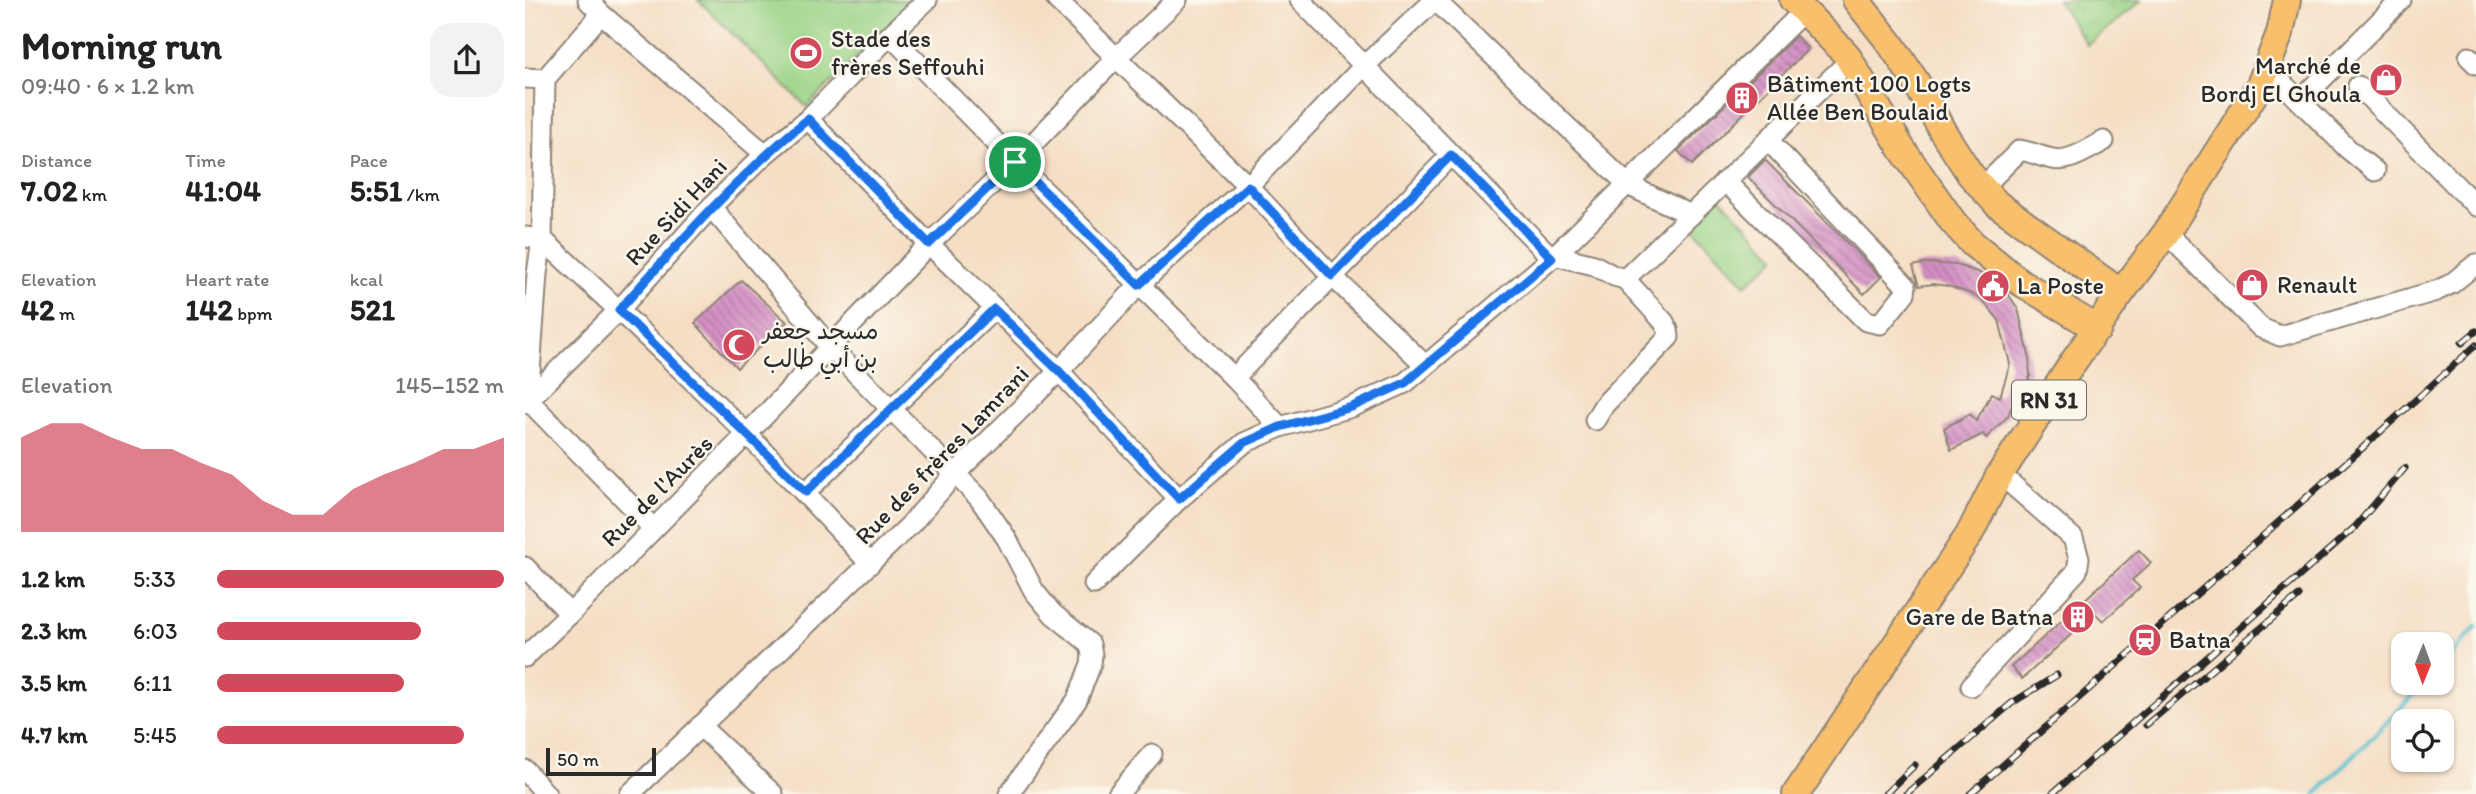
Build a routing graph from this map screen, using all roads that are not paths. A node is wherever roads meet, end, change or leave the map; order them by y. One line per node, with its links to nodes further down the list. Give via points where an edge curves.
1 (927, 0): 11 (street, Rue Sidi Hani)
2 (1057, 0): 12 (street)
3 (1177, 0): 12 (street, Rue de l'Aurès)
4 (1300, 0): 14 (street)
5 (1435, 0): 14 (street, Rue des frères Lamrani); 28 (street)
6 (1856, 0): 30 (main road, via 1890,43)
7 (2287, 0): 15 (main road, RN 31)
8 (2401, 0): 19 (street)
9 (1799, 5): 13 (main road); 28 (street)
10 (594, 7): 17 (street); 23 (street)
11 (890, 35): 20 (street, Rue Sidi Hani); 25 (street)
12 (1116, 58): 25 (street, Rue de l'Aurès); 29 (street)
13 (1850, 60): 21 (street); 45 (main road, via 1902,149 1973,244 2020,282)
14 (1364, 66): 24 (street); 29 (street, Rue des frères Lamrani)
15 (2267, 68): 19 (street); 34 (main road, RN 31)
16 (525, 78): 17 (street)
17 (545, 79): 35 (street)
18 (2358, 86): 31 (street)
19 (2300, 101): 26 (street)
20 (808, 119): 23 (street, Rue Sidi Hani); 36 (street)
21 (1768, 140): 27 (street); 27 (street, via 1906,286 1880,324 1866,321)
22 (2104, 141): 30 (street, via 2075,156 2055,160 2020,150)
23 (765, 154): 32 (street, Rue Sidi Hani)
24 (1451, 155): 37 (street); 39 (street)
25 (1015, 162): 36 (street, Rue de l'Aurès); 41 (street)
26 (2375, 171)
27 (1725, 181): 33 (street)
28 (1628, 185): 33 (street); 37 (street)
29 (1248, 186): 39 (street); 41 (street, Rue des frères Lamrani)
30 (1982, 188): 42 (main road, via 2029,229)
31 (2476, 206)
32 (711, 207): 44 (street, Rue Sidi Hani); 46 (street)
33 (1691, 215): 40 (street)
34 (2167, 233): 38 (street, via 2261,328 2280,336 2436,291); 42 (main road, RN 31)
35 (533, 238): 44 (street); 50 (street, via 537,274)
36 (929, 244): 43 (street); 46 (street, Rue de l'Aurès)
37 (1557, 257): 40 (street, via 1594,265); 47 (street)
38 (2476, 264)
39 (1332, 276): 47 (street); 49 (street)
40 (1625, 279): 52 (street, via 1664,322 1669,337)
41 (1139, 285): 48 (street, Rue des frères Lamrani); 49 (street)
42 (2121, 293): 45 (main road, RN 31)
43 (994, 309): 48 (street); 51 (street)
44 (619, 310): 50 (street, Rue Sidi Hani); 54 (street)
45 (2098, 329): 55 (main road, RN 31)
46 (829, 347): 51 (street); 54 (street, Rue de l'Aurès)
47 (1425, 365): 53 (street, via 1405,383 1352,407)
48 (1059, 371): 56 (street, Rue des frères Lamrani); 58 (street)
49 (1234, 378): 53 (street)
50 (527, 401): 59 (street)
51 (892, 407): 56 (street); 57 (street)
52 (1595, 420)
53 (1280, 427): 58 (street, via 1244,443)
54 (747, 434): 57 (street); 59 (street, Rue de l'Aurès)
55 (2000, 474): 65 (street, via 2073,538 2079,558 2077,571); 74 (main road, RN 31, via 1969,535)
56 (954, 475): 60 (street, Rue des frères Lamrani); 72 (street, via 979,498 1034,591 1092,649 1077,701)
57 (806, 492): 60 (street)
58 (1179, 499): 62 (street)
59 (653, 528): 63 (street, Rue de l'Aurès)
60 (870, 564): 66 (street, Rue des frères Lamrani)
61 (525, 567): 63 (street)
62 (1094, 584)
63 (570, 614): 64 (street, Rue de l'Aurès)
64 (525, 657)
65 (1971, 686)
66 (700, 726): 70 (street, Rue des frères Lamrani); 71 (street)
67 (1152, 754): 73 (street)
68 (525, 771): 69 (street)
69 (546, 794)
70 (630, 794)
71 (773, 794)
72 (1009, 794)
73 (1118, 794)
74 (1795, 794)

